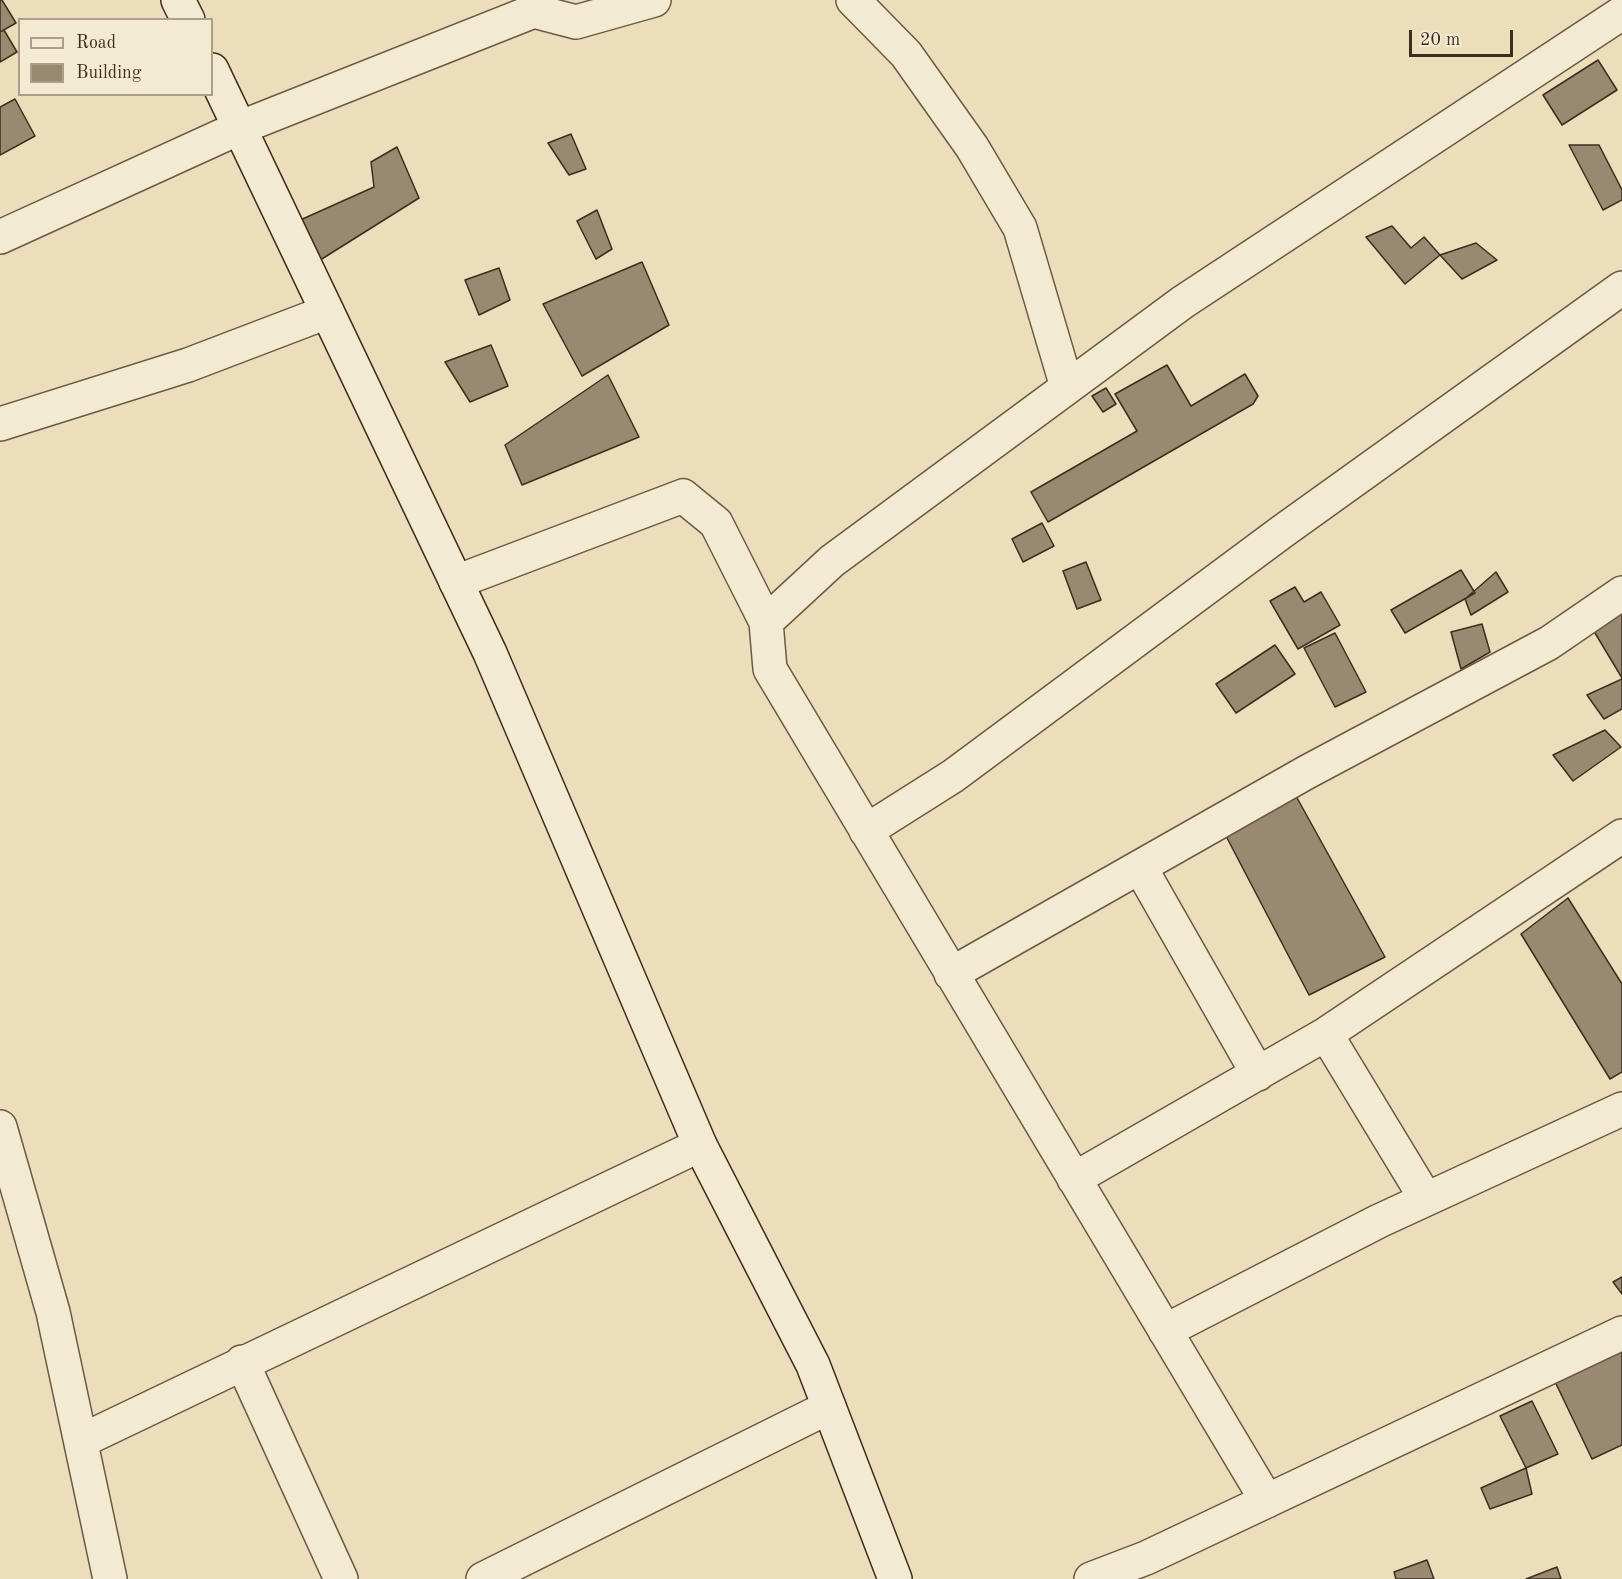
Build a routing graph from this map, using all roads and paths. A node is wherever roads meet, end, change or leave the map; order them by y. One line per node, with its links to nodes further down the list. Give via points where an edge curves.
1 (178, 0): 5 (street)
2 (654, 0): 7 (street, via 576,22 534,11)
3 (853, 0): 11 (street, via 906,54 972,147 1020,228)
4 (1622, 13): 11 (street, via 1183,302)
5 (187, 18)
6 (213, 72): 7 (street)
7 (239, 128): 8 (street); 10 (street)
8 (0, 237)
9 (1622, 288): 16 (street, via 1283,531 953,776)
10 (327, 312): 12 (street, via 188,365); 13 (street)
11 (1067, 387): 15 (street, via 832,561)
12 (0, 424)
13 (456, 582): 15 (street, via 683,496 716,523); 24 (street, via 490,652)
14 (1622, 593): 18 (street, via 1550,643 1307,772)
15 (766, 622): 16 (street, via 770,669)
16 (866, 831): 19 (street)
17 (1622, 836): 20 (street)
18 (1140, 867): 19 (street); 21 (street)
19 (951, 974): 25 (street)
20 (1326, 1034): 21 (street); 26 (street)
21 (1258, 1074): 25 (street)
22 (1622, 1109): 26 (street)
23 (0, 1127): 31 (street, via 53,1312)
24 (700, 1145): 29 (street); 30 (street, via 813,1365)
25 (1074, 1179): 27 (street)
26 (1426, 1199): 27 (street)
27 (1165, 1330): 32 (street)
28 (1622, 1333): 32 (street)
29 (242, 1362): 31 (street); 34 (street)
30 (829, 1407): 35 (street); 36 (street)
31 (81, 1441): 33 (street)
32 (1267, 1501): 37 (street, via 1146,1558)
33 (110, 1579)
34 (341, 1579)
35 (483, 1579)
36 (895, 1579)
37 (1091, 1579)

